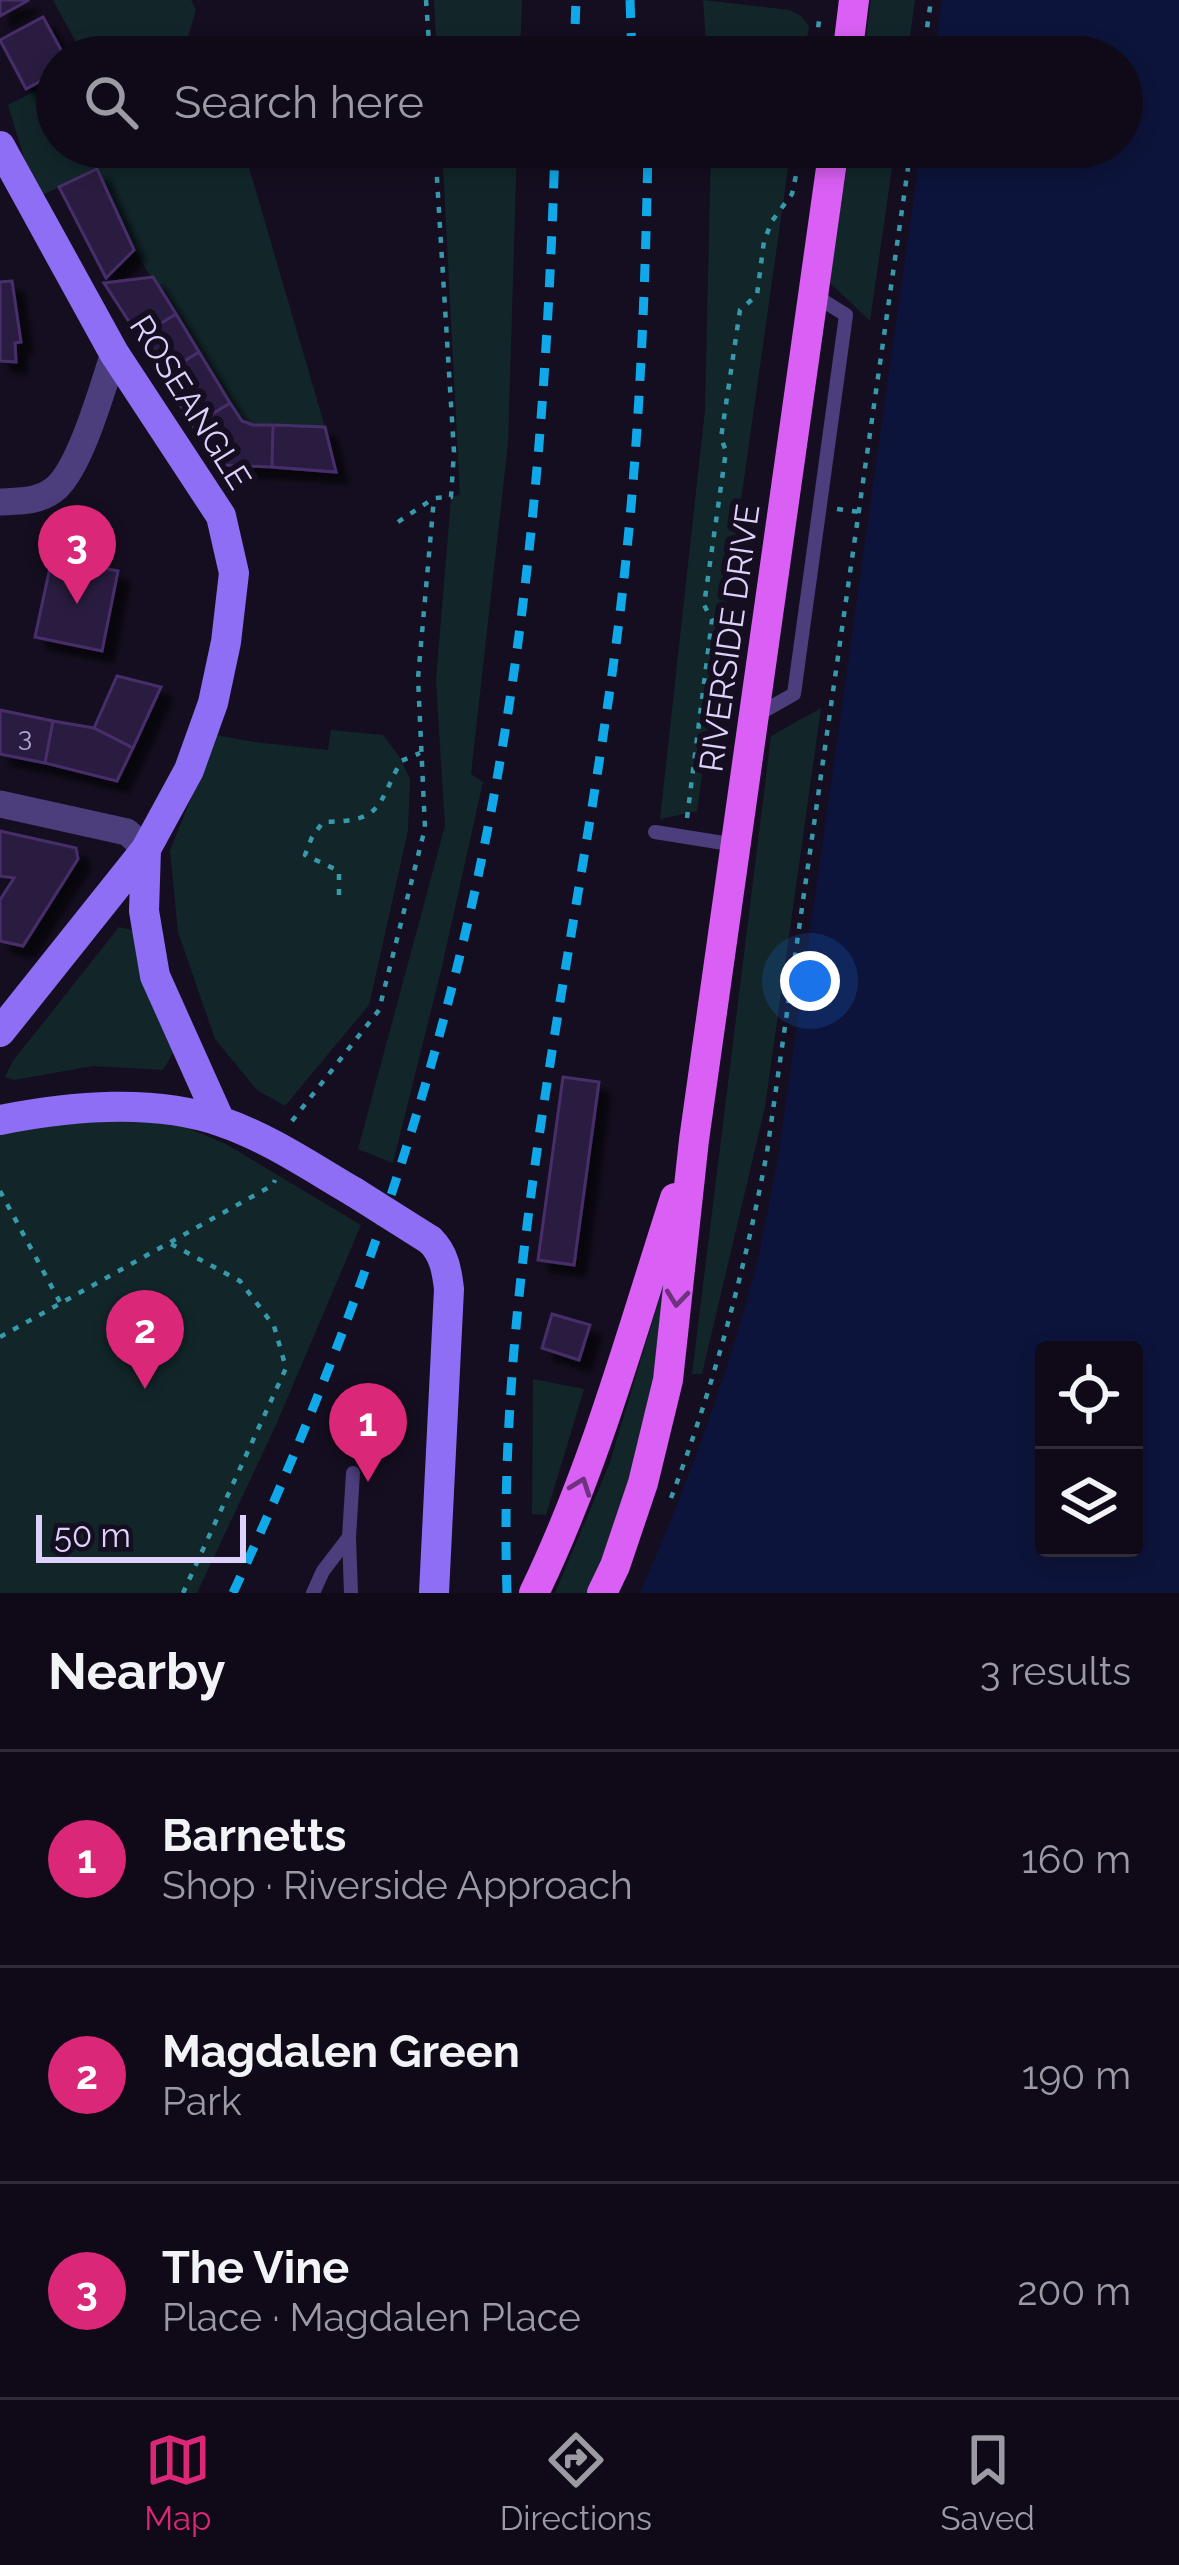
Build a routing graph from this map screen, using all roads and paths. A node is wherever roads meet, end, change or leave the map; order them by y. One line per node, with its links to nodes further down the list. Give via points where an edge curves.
1 (427, 0): 5 (path)
2 (854, 0): 7 (main road)
3 (931, 0): 8 (path)
4 (820, 19): 6 (path)
5 (429, 36)
6 (817, 36)
7 (850, 36)
8 (926, 36)
9 (3, 156): 15 (street, ROSEANGLE)
10 (436, 168): 16 (path, via 454,452 451,497)
11 (798, 168): 23 (path, via 764,241 757,295 740,310)
12 (831, 168): 14 (main road, RIVERSIDE DRIVE)
13 (907, 168): 37 (path, via 758,1198 725,1334)
14 (814, 295): 19 (main road, RIVERSIDE DRIVE); 19 (lane, via 846,315 794,694)
15 (114, 353): 17 (street, via 56,488 33,500); 25 (street, ROSEANGLE, via 221,516 234,574 213,703 189,770)
16 (434, 498): 18 (path); 20 (path, via 419,646)
17 (0, 502)
18 (398, 522)
19 (754, 717): 24 (main road, RIVERSIDE DRIVE)
20 (420, 753): 26 (path, via 401,760 378,809 355,822 323,822 312,837 305,855 339,871); 31 (path, via 425,828 379,1010)
21 (0, 804): 25 (street, via 127,832)
22 (655, 832): 23 (lane)
23 (684, 836): 24 (lane)
24 (736, 845): 30 (main road, RIVERSIDE DRIVE)
25 (146, 849): 27 (street, ROSEANGLE); 29 (street, via 144,911 155,976)
26 (339, 895)
27 (0, 1032)
28 (0, 1120): 29 (street, via 153,1107)
29 (220, 1121): 31 (street)
30 (694, 1140): 43 (main road, RIVERSIDE DRIVE, one-way to 30, via 588,1466); 44 (main road, RIVERSIDE DRIVE, one-way to 44, via 668,1379 643,1483)
31 (280, 1149): 33 (path, via 273,1185); 42 (street, bridge, via 430,1240 447,1269)
32 (0, 1191): 34 (path)
33 (171, 1244): 34 (path); 39 (path, via 240,1281 274,1326 286,1368)
34 (61, 1304): 35 (path)
35 (0, 1337)
36 (353, 1473): 38 (lane)
37 (666, 1510)
38 (349, 1537): 40 (lane); 41 (lane)
39 (182, 1593)
40 (313, 1593)
41 (351, 1593)
42 (434, 1593)
43 (534, 1593)
44 (602, 1593)

